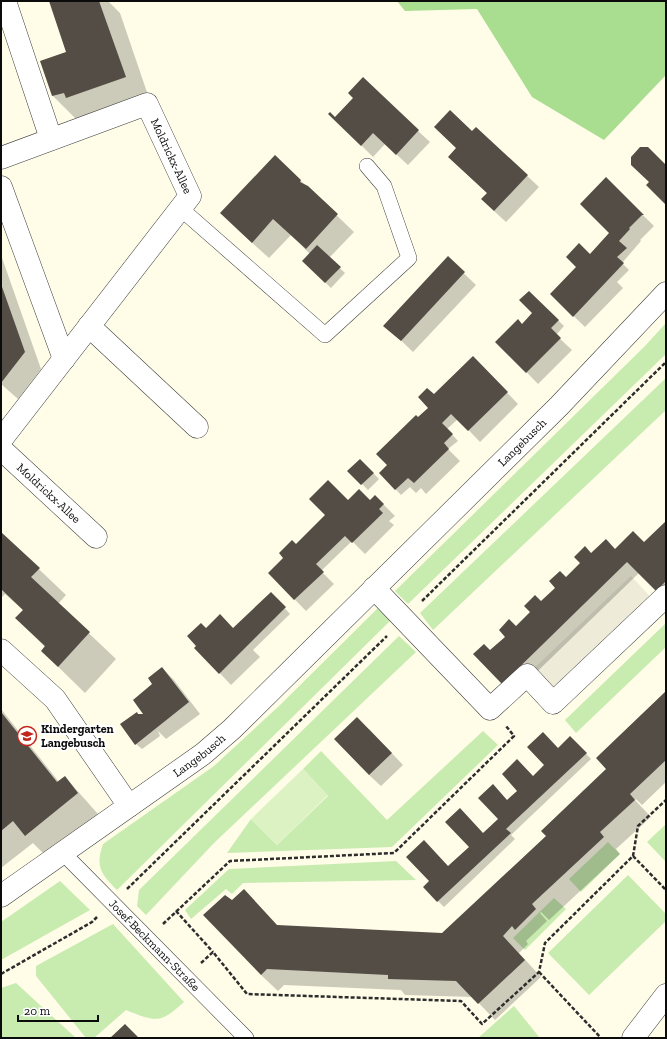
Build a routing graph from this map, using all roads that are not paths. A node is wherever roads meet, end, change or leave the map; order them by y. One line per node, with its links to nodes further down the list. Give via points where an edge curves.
1 (5, 1): 2 (street)
2 (51, 139): 3 (street, Moldrickx-Allee); 6 (street, Moldrickx-Allee, via 147,104 190,196)
3 (1, 158)
4 (367, 166): 6 (lane, via 384,186 409,258 325,335)
5 (1, 187): 9 (street)
6 (180, 208): 8 (street, Moldrickx-Allee)
7 (666, 294): 14 (street, Langebusch, via 559,406)
8 (89, 326): 9 (street, Moldrickx-Allee); 10 (street)
9 (64, 359): 11 (street, Moldrickx-Allee)
10 (197, 427)
11 (1, 440)
12 (1, 449): 13 (street, Moldrickx-Allee)
13 (96, 537)
14 (374, 588): 15 (street, via 490,709 526,675 553,703); 17 (street, Langebusch, via 232,729 203,754)
15 (666, 596)
16 (1, 650): 17 (street, via 55,699)
17 (129, 806): 18 (street, Langebusch)
18 (63, 853): 19 (street, Langebusch); 21 (lane, Josef-Beckmann-Straße)
19 (1, 896)
20 (666, 995): 22 (street)
21 (246, 1038)
22 (633, 1038)

